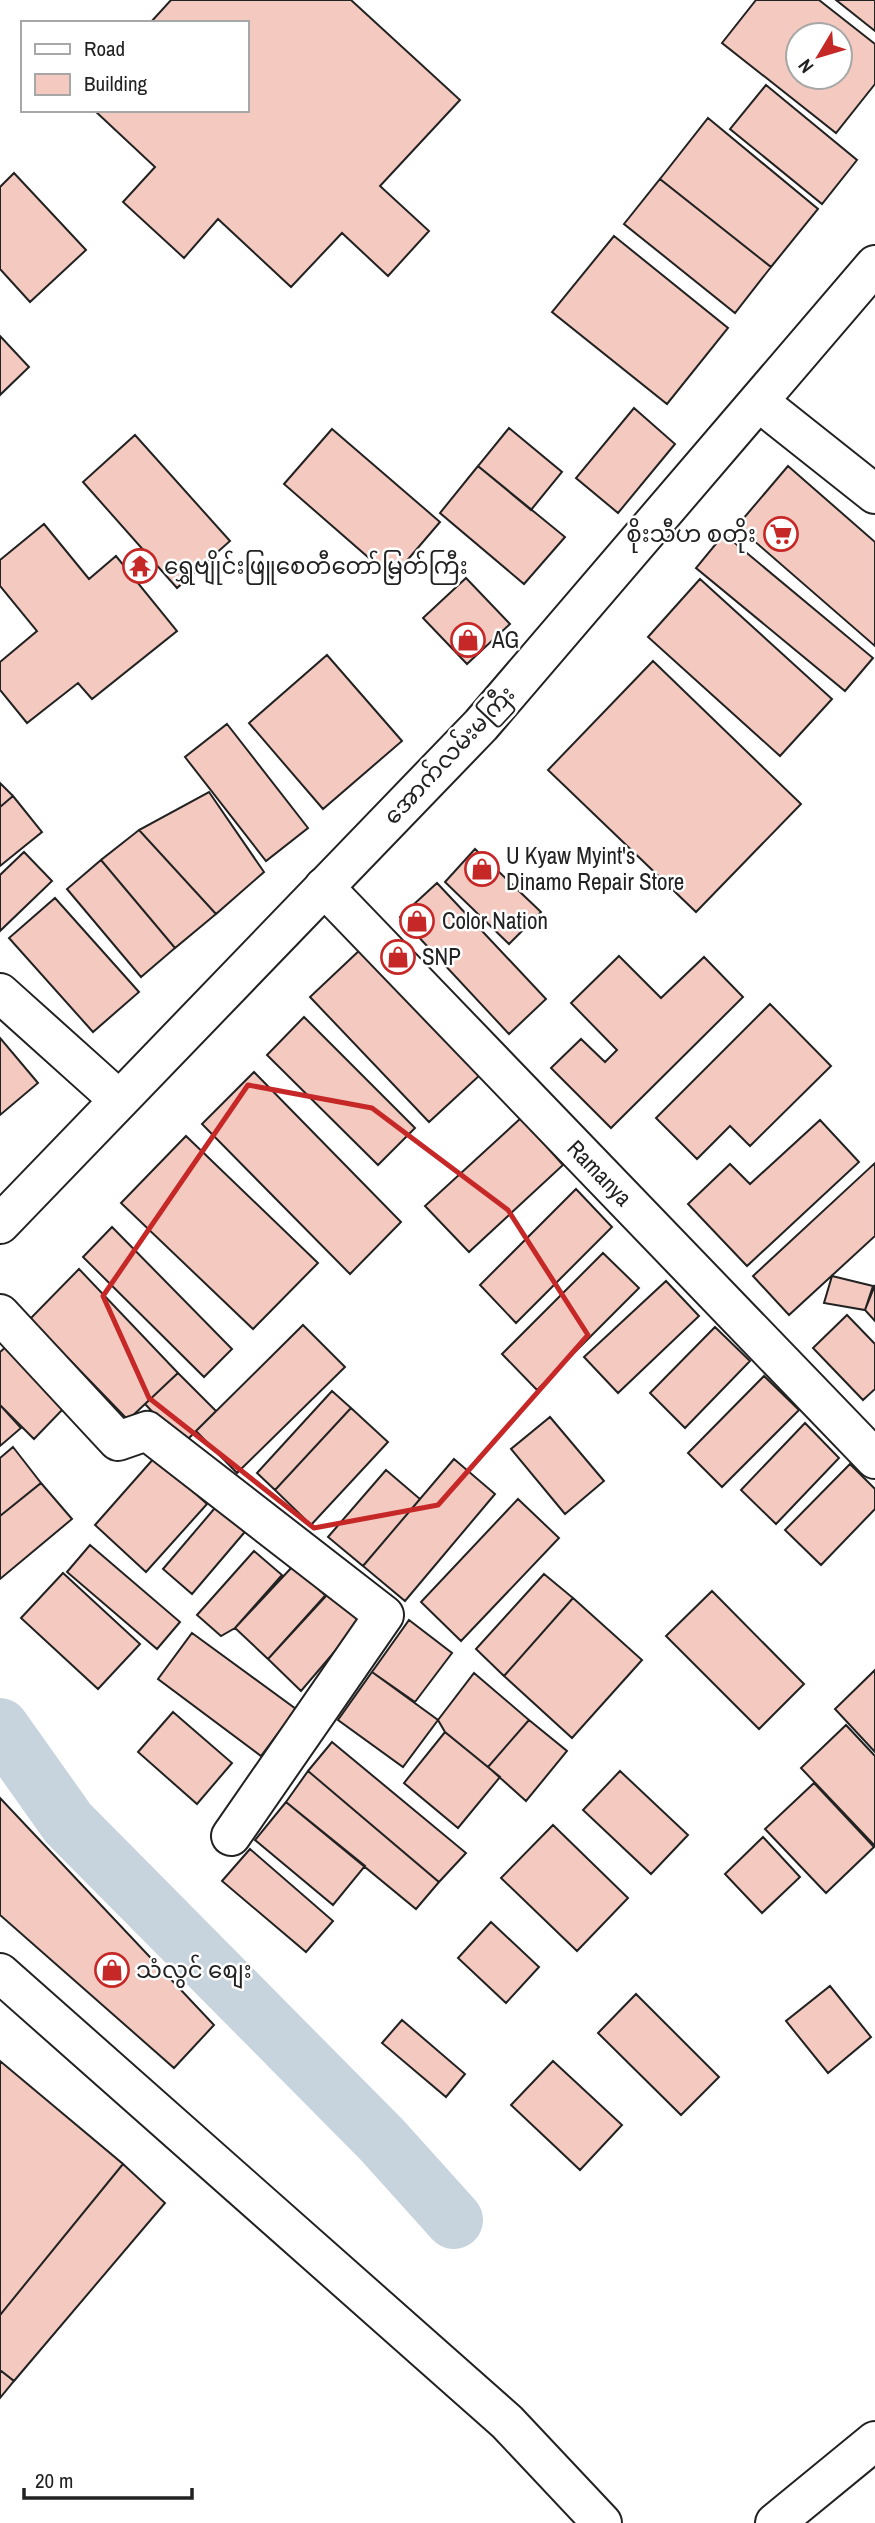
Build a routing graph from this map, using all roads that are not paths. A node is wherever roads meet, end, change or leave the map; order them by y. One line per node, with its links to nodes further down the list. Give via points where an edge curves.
1 (875, 265): 2 (street, အောက်လမ်းမကြီး)
2 (759, 402): 3 (street); 4 (street, အောက်လမ်းမကြီး, via 481,725)
3 (875, 494)
4 (324, 887): 6 (street, အောက်လမ်းမကြီး); 9 (street, Ramanya)
5 (0, 993): 6 (street)
6 (118, 1099): 7 (street, အောက်လမ်းမကြီး)
7 (0, 1224)
8 (0, 1314): 10 (street, via 118,1441 147,1431 384,1615)
9 (875, 1458)
10 (231, 1836)
11 (0, 1973): 13 (street, via 507,2422)
12 (875, 2441): 14 (street)
13 (602, 2523)
14 (775, 2523)

